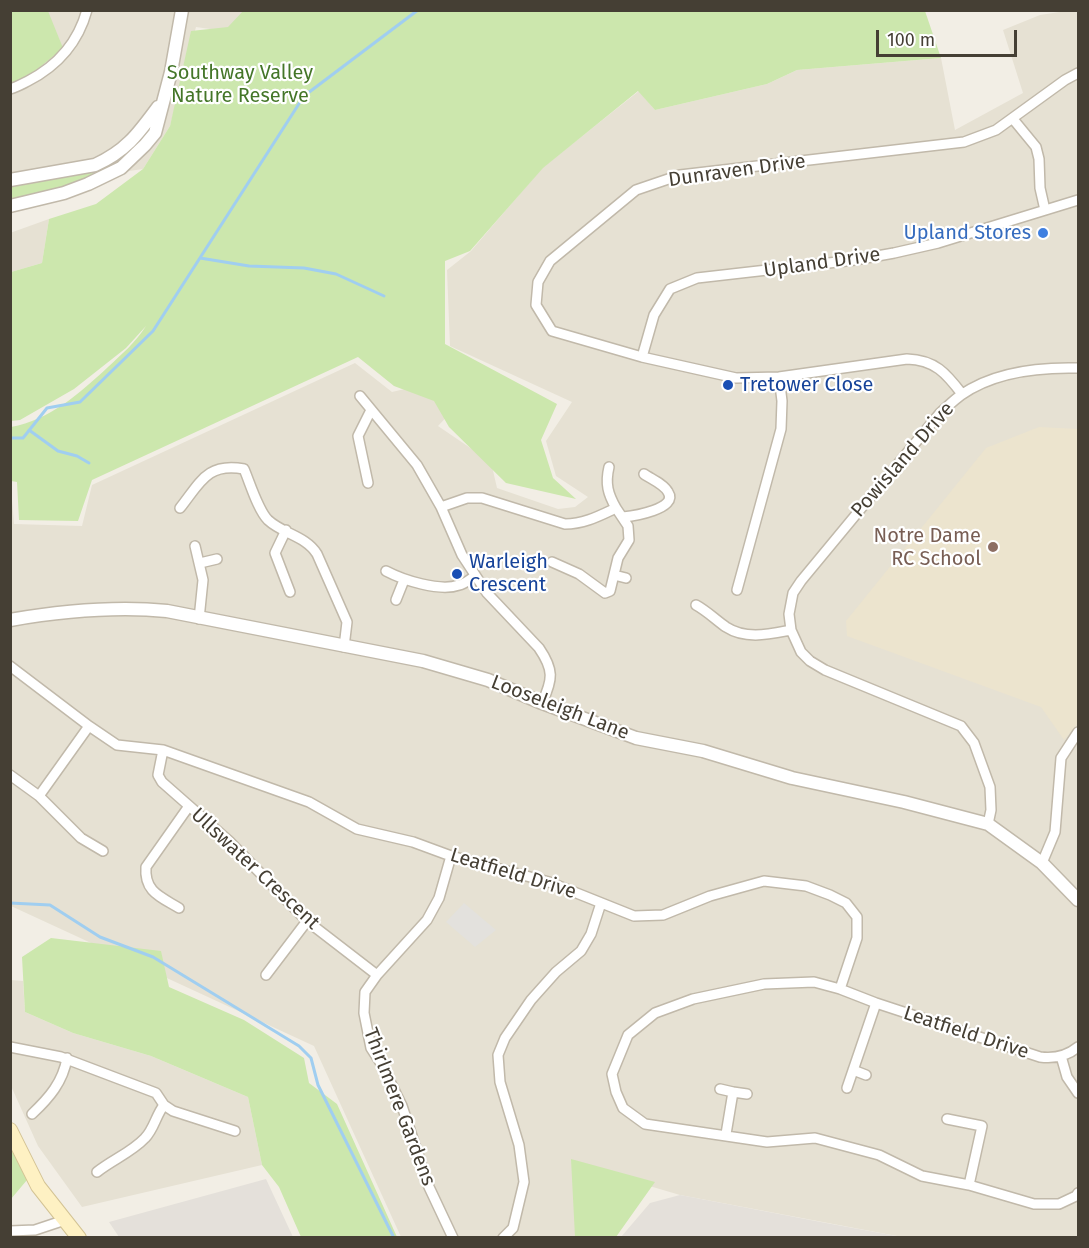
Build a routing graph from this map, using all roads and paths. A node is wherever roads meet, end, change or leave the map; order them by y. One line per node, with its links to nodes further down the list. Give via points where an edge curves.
1 (87, 10): 4 (street, via 73,43 58,61)
2 (182, 10): 5 (street)
3 (1078, 73): 6 (street, Dunraven Drive)
4 (10, 88)
5 (163, 101): 7 (street, via 120,152 107,159 95,165); 9 (street, via 155,133 121,168 64,193)
6 (1013, 119): 10 (street, via 1036,147); 11 (street, Dunraven Drive, via 964,142 680,175 636,190 550,261 538,282 536,305 552,331)
7 (10, 180)
8 (1078, 200): 10 (street, Upland Drive)
9 (10, 206)
10 (1045, 210): 11 (street, Upland Drive, via 884,255 697,278 670,289 654,315)
11 (642, 357): 13 (street, Dunraven Drive, via 736,378)
12 (1078, 368): 14 (street, Powisland Drive, via 1001,375)
13 (779, 377): 14 (street, Dunraven Drive, via 922,360 949,377); 36 (street, via 781,429)
14 (962, 394): 42 (street, Powisland Drive, via 940,413 801,581 790,603)
15 (360, 396): 16 (street)
16 (371, 410): 19 (street, via 358,436); 22 (street, via 417,465)
17 (609, 467): 24 (street, via 608,494)
18 (644, 474): 25 (street, via 666,489 669,499 653,510)
19 (368, 483)
20 (178, 493): 21 (street)
21 (187, 499): 23 (street); 26 (street, via 211,471 221,467 244,469 262,512)
22 (441, 507): 24 (street, via 467,498 482,498 565,524 590,521); 33 (street)
23 (180, 508)
24 (616, 508): 25 (street)
25 (623, 517): 32 (street, via 629,540 618,558)
26 (286, 530): 37 (street, via 274,553); 43 (street, via 311,544 317,554 347,622)
27 (195, 546): 30 (street)
28 (217, 559): 30 (street)
29 (552, 562): 32 (street, via 572,570 605,593 610,591)
30 (200, 563): 40 (street, via 203,580)
31 (386, 571): 35 (street)
32 (614, 575): 34 (street)
33 (475, 576): 35 (street, via 451,587); 45 (street, via 550,667 550,685)
34 (626, 578)
35 (404, 580): 38 (street)
36 (737, 590)
37 (290, 592)
38 (396, 600)
39 (696, 605): 42 (street, via 727,628 747,635)
40 (199, 619): 41 (street, Looseleigh Lane, via 135,608); 43 (street, Looseleigh Lane)
41 (10, 620)
42 (790, 630): 52 (street, via 801,652 825,670 961,726 974,743 990,787)
43 (344, 647): 45 (street, Looseleigh Lane, via 463,672)
44 (10, 666): 46 (street, Leatfield Drive)
45 (542, 703): 52 (street, Looseleigh Lane, via 636,738 703,751 792,778)
46 (89, 726): 48 (street, Leatfield Drive, via 117,745); 50 (street)
47 (1078, 732): 55 (street, via 1061,758 1055,832)
48 (163, 750): 51 (street, Ullswater Crescent, via 158,775); 54 (street, Leatfield Drive, via 309,802 357,829)
49 (10, 775): 50 (street)
50 (39, 796): 53 (street, via 81,838)
51 (189, 806): 58 (street, via 146,867 145,878 152,891); 59 (street, Ullswater Crescent)
52 (988, 824): 55 (street, Looseleigh Lane)
53 (103, 851)
54 (451, 856): 57 (street, Leatfield Drive, via 549,882); 61 (street, Thirlmere Gardens, via 439,898 427,920)
55 (1042, 863): 56 (street, Looseleigh Lane)
56 (1078, 900)
57 (601, 903): 62 (street, Leatfield Drive, via 634,916 663,915 710,896 764,881 806,886 846,903 857,917 857,938); 88 (street, via 581,951 531,1000 498,1055 500,1082 519,1144 524,1182 513,1228)
58 (179, 908)
59 (307, 921): 60 (street); 61 (street, Ullswater Crescent)
60 (266, 975)
61 (376, 975): 87 (street, Thirlmere Gardens, via 365,992 364,1013 371,1047 402,1106 429,1187)
62 (840, 989): 63 (street, Leatfield Drive); 80 (street, via 814,982 764,984 693,999 654,1013 628,1035 612,1074 623,1108 645,1124)
63 (876, 1004): 66 (street, Leatfield Drive, via 1040,1057); 68 (street)
64 (10, 1047): 67 (street)
65 (1078, 1047): 66 (street)
66 (1061, 1056): 73 (street, via 1067,1077)
67 (67, 1058): 75 (street, via 156,1093); 76 (street, via 65,1072 51,1095)
68 (853, 1071): 69 (street); 70 (street)
69 (866, 1075)
70 (847, 1088)
71 (720, 1089): 72 (street)
72 (733, 1092): 74 (street); 80 (street)
73 (1078, 1093)
74 (747, 1094)
75 (164, 1105): 79 (street); 81 (street, via 147,1137)
76 (32, 1114)
77 (947, 1119): 82 (street, via 982,1126)
78 (10, 1130): 84 (main road, via 38,1186)
79 (235, 1131)
80 (726, 1134): 82 (street, via 767,1142 815,1137 879,1155 922,1176)
81 (97, 1172)
82 (969, 1185): 83 (street, via 1034,1204 1059,1204)
83 (1078, 1193)
84 (65, 1220): 85 (street, via 35,1230); 86 (main road)
85 (10, 1231)
86 (79, 1238)
87 (453, 1238)
88 (503, 1238)

